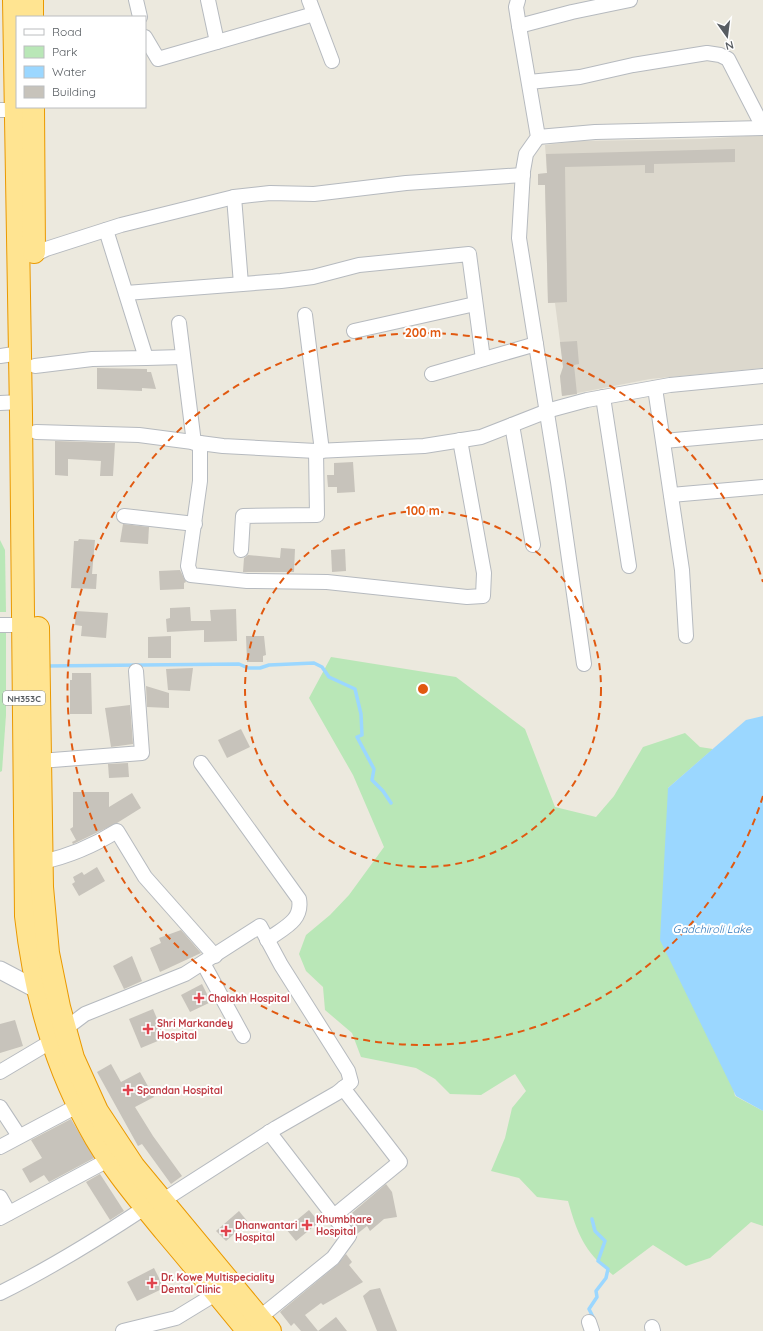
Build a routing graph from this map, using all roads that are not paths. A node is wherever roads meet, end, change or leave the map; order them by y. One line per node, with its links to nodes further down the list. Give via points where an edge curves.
1 (14, 0): 16 (highway, NH353C)
2 (32, 0): 9 (highway)
3 (136, 0): 10 (street)
4 (208, 0): 13 (street)
5 (309, 0): 8 (street)
6 (518, 0): 11 (street)
7 (630, 0): 11 (street, via 578,10)
8 (314, 14): 13 (street); 14 (street)
9 (32, 16)
10 (140, 16)
11 (518, 26): 15 (street)
12 (146, 39): 13 (street, via 158,60)
13 (217, 42)
14 (332, 60)
15 (529, 82): 17 (street, via 580,77 701,54 720,55 728,59); 18 (street)
16 (16, 109): 22 (highway, NH353C); 31 (highway, NH353C)
17 (763, 127): 18 (street, via 595,132)
18 (538, 137): 19 (street, via 526,154)
19 (523, 175): 20 (street, via 406,183 314,194 270,193); 29 (street, via 519,238)
20 (234, 197): 21 (street); 23 (street)
21 (106, 230): 22 (street); 24 (street)
22 (34, 255): 31 (highway, NH353C)
23 (241, 284): 24 (street); 25 (street, via 313,277 358,265 469,254)
24 (126, 293): 32 (street)
25 (475, 304): 28 (street); 33 (street)
26 (305, 315): 46 (street)
27 (179, 323): 30 (street)
28 (354, 331)
29 (536, 344): 33 (street); 39 (street)
30 (183, 357): 32 (street); 45 (street)
31 (19, 358): 32 (street); 38 (highway, NH353C); 41 (highway, NH353C)
32 (146, 358)
33 (483, 359): 34 (street)
34 (432, 374)
35 (763, 376): 36 (street)
36 (655, 388): 37 (street); 44 (street)
37 (603, 397): 39 (street); 53 (street)
38 (11, 403): 55 (highway, NH353C)
39 (546, 411): 40 (street); 57 (street)
40 (512, 425): 43 (street, via 481,437); 51 (street)
41 (36, 432): 45 (street, via 139,435); 59 (highway, NH353C)
42 (763, 432): 44 (street)
43 (460, 440): 46 (street, via 424,446); 50 (street, via 484,574 483,596 467,597 327,582 247,581 191,575 188,566)
44 (664, 441): 48 (street)
45 (197, 443): 46 (street); 50 (street, via 200,481)
46 (319, 451): 52 (street, via 317,515 243,516)
47 (763, 487): 48 (street)
48 (671, 495): 56 (street, via 682,570)
49 (124, 516): 50 (street)
50 (195, 524)
51 (533, 545)
52 (241, 550)
53 (629, 566)
54 (0, 625): 55 (street)
55 (23, 625): 65 (highway, NH353C, via 26,916)
56 (686, 636)
57 (584, 664)
58 (136, 671): 59 (street, via 142,753)
59 (40, 761): 61 (highway, NH353C)
60 (201, 763): 62 (street, via 299,899 301,908 298,917)
61 (42, 862): 63 (street, via 64,858 118,831 145,876); 66 (highway, NH353C, via 48,953)
62 (268, 940): 63 (street, via 260,926); 69 (street, via 348,1072 350,1082)
63 (209, 960): 66 (street, via 185,974 85,1014); 67 (street)
64 (0, 970): 65 (street)
65 (38, 990): 66 (highway, NH353C)
66 (59, 1035): 68 (street); 70 (highway, NH353C, via 67,1081); 77 (highway, NH353C, via 74,1058 97,1111 134,1167)
67 (243, 1036)
68 (0, 1072)
69 (342, 1088): 72 (street); 79 (street, via 400,1162)
70 (79, 1105): 73 (street); 75 (highway, NH353C)
71 (0, 1107): 73 (street)
72 (269, 1132): 77 (street); 79 (street)
73 (19, 1136): 74 (street)
74 (0, 1147)
75 (110, 1160): 77 (highway, NH353C); 78 (street)
76 (0, 1197): 78 (street)
77 (154, 1204): 80 (street); 81 (highway, NH353C); 82 (highway, NH353C)
78 (4, 1215)
79 (334, 1216): 82 (street, via 349,1236 333,1258)
80 (0, 1293)
81 (217, 1293): 82 (highway, NH353C); 83 (street, via 176,1318)
82 (259, 1326)
83 (123, 1331)

